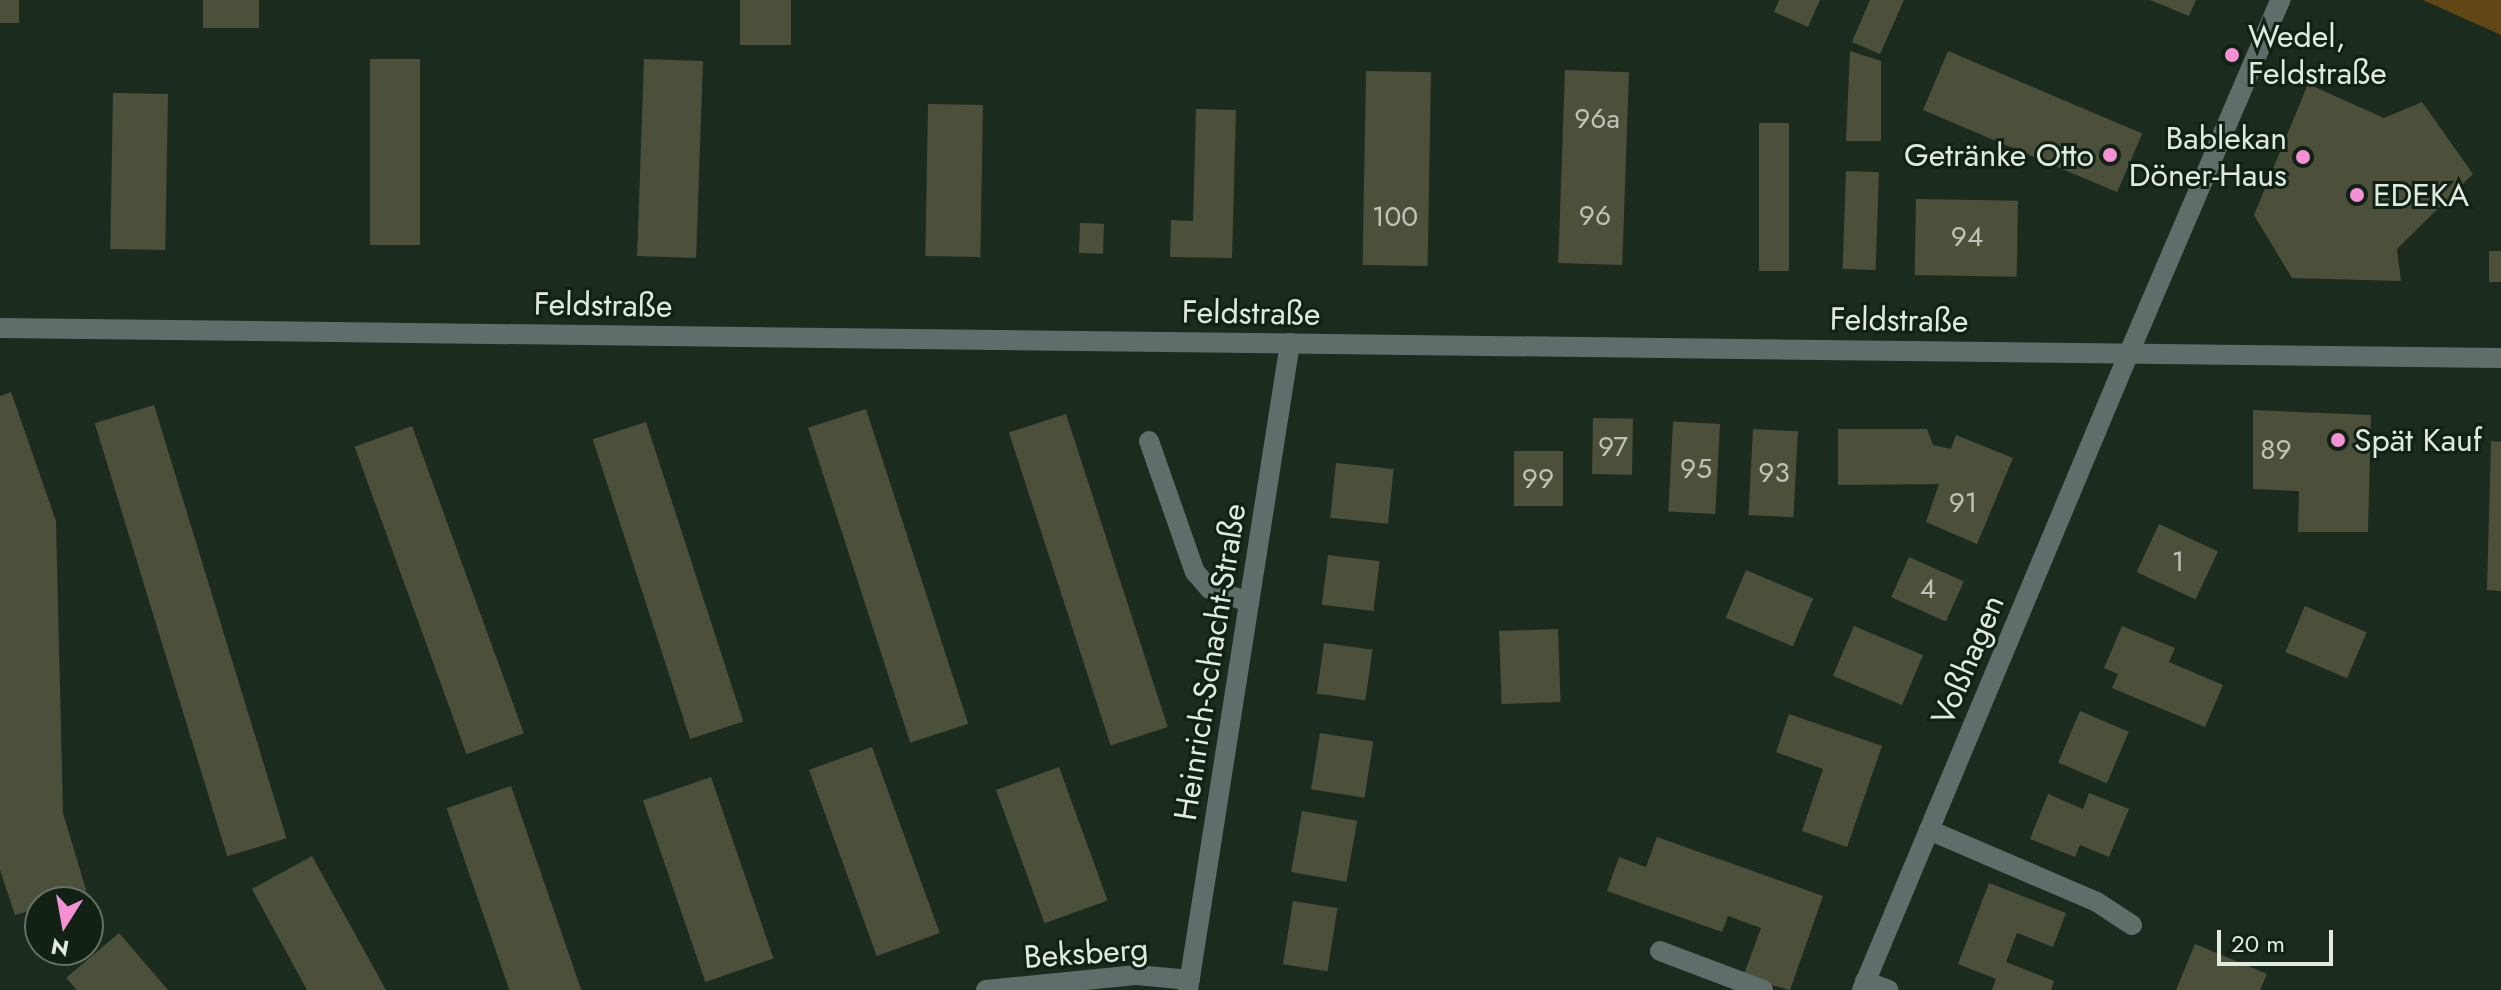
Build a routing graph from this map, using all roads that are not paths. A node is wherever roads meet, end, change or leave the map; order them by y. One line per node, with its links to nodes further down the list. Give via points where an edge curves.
1 (2280, 0): 4 (street, Voßhagen)
2 (0, 328): 3 (street, Feldstraße)
3 (1290, 343): 4 (street, Feldstraße); 7 (street, Heinrich-Schacht-Straße)
4 (2129, 353): 5 (street, Feldstraße); 8 (street, Voßhagen)
5 (2501, 358)
6 (1149, 441): 7 (street, via 1195,572 1210,589)
7 (1249, 602): 11 (street, Heinrich-Schacht-Straße)
8 (1929, 830): 9 (street, via 2097,902); 12 (street, Voßhagen)
9 (2132, 925)
10 (1660, 951): 14 (street)
11 (1189, 985): 13 (street, Beksberg, via 1137,975)
12 (1864, 986): 15 (street)
13 (986, 990)
14 (1763, 990)
15 (1888, 990)

